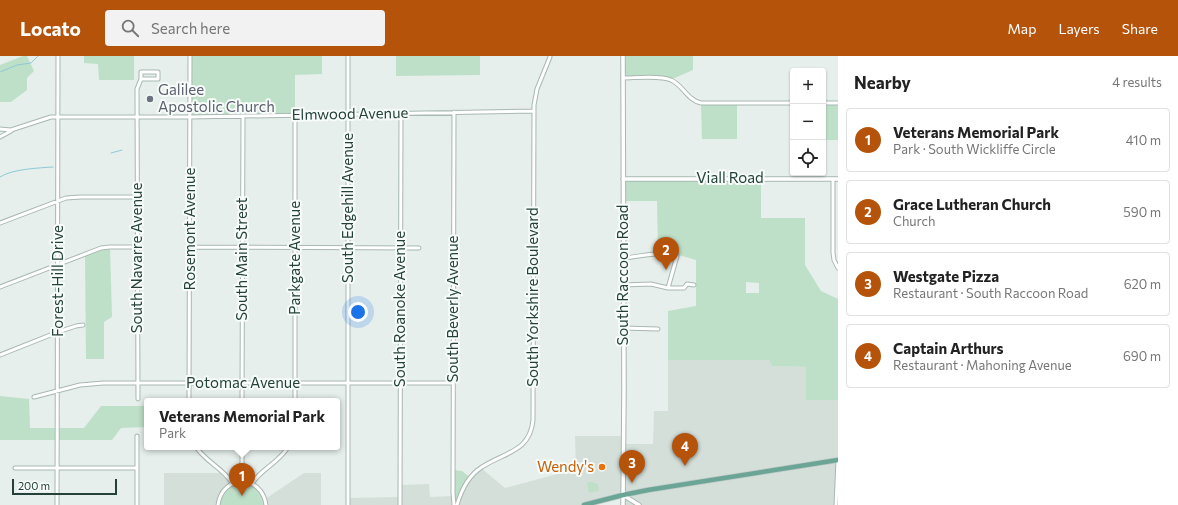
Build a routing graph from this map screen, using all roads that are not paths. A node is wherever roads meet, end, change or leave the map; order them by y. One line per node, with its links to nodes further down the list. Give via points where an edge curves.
1 (58, 56): 17 (street, Forest-Hill Drive)
2 (190, 56): 19 (street, Rosemont Avenue)
3 (348, 56): 14 (street, South Edgehill Avenue)
4 (623, 56): 6 (street, South Raccoon Road)
5 (550, 57): 11 (street, South Yorkshire Boulevard, via 537,89)
6 (623, 78): 8 (street, via 664,78 677,84 692,99 701,103); 23 (street, South Raccoon Road)
7 (141, 79): 7 (street, via 141,72 158,72 158,79); 18 (street, South Navarre Avenue, via 137,88)
8 (790, 103)
9 (826, 103): 10 (street)
10 (838, 103)
11 (534, 111): 12 (street, Elmwood Avenue); 79 (street, South Yorkshire Boulevard, via 532,428 518,448 483,466 473,475 464,487)
12 (454, 112): 13 (street, Elmwood Avenue); 53 (street, South Beverly Avenue)
13 (401, 114): 14 (street, Elmwood Avenue); 31 (street, South Roanoke Avenue)
14 (348, 115): 16 (street, Elmwood Avenue); 30 (street, South Edgehill Avenue)
15 (242, 116): 16 (street, Elmwood Avenue); 19 (street, Elmwood Avenue); 32 (street, South Main Street)
16 (295, 116): 33 (street, Parkgate Avenue)
17 (58, 117): 18 (street, Elmwood Avenue); 21 (street, Elmwood Avenue); 26 (street, Forest-Hill Drive)
18 (137, 117): 19 (street, Elmwood Avenue); 25 (street, South Navarre Avenue)
19 (190, 117): 29 (street, Rosemont Avenue)
20 (0, 129): 21 (street, Elmwood Avenue)
21 (11, 130): 22 (street)
22 (0, 137)
23 (623, 179): 24 (street, Viall Road); 35 (street, South Raccoon Road)
24 (836, 179): 37 (street, via 833,253)
25 (137, 197): 26 (street, via 81,197); 28 (street, South Navarre Avenue)
26 (58, 201): 27 (street); 36 (street, Forest-Hill Drive)
27 (0, 223)
28 (137, 247): 36 (street, via 101,248); 47 (street, South Navarre Avenue)
29 (190, 247): 32 (street); 48 (street, Rosemont Avenue)
30 (348, 247): 31 (street); 33 (street); 51 (street, South Edgehill Avenue)
31 (401, 247): 34 (street); 52 (street, South Roanoke Avenue)
32 (242, 248): 33 (street); 49 (street, South Main Street)
33 (295, 248): 50 (street, Parkgate Avenue)
34 (419, 248)
35 (623, 258): 38 (street, South Raccoon Road); 41 (street, via 661,253 677,256)
36 (57, 265): 40 (street); 45 (street, Forest-Hill Drive)
37 (838, 268)
38 (623, 285): 41 (street, via 650,284); 43 (street, South Raccoon Road)
39 (694, 285): 41 (street)
40 (0, 287)
41 (668, 288)
42 (83, 325): 45 (street)
43 (623, 328): 44 (street); 71 (street, South Raccoon Road)
44 (658, 329)
45 (58, 332): 46 (street); 54 (street, Forest-Hill Drive)
46 (0, 355)
47 (137, 383): 48 (street, Potomac Avenue); 54 (street, Potomac Avenue, via 90,383); 59 (street, South Navarre Avenue)
48 (189, 383): 49 (street, Potomac Avenue); 56 (street, Rosemont Avenue)
49 (242, 383): 50 (street, Potomac Avenue); 57 (street, South Main Street)
50 (295, 383): 51 (street, Potomac Avenue); 58 (street, Parkgate Avenue)
51 (348, 383): 52 (street, Potomac Avenue); 76 (street, South Edgehill Avenue)
52 (400, 383): 53 (street, Potomac Avenue); 77 (street, South Roanoke Avenue)
53 (453, 383): 78 (street, South Beverly Avenue)
54 (58, 391): 55 (street, Potomac Avenue); 66 (street, Forest-Hill Drive)
55 (34, 397)
56 (189, 398)
57 (242, 398)
58 (295, 398)
59 (138, 399)
60 (137, 436): 67 (street)
61 (198, 450): 69 (street, via 229,477)
62 (242, 450): 68 (street)
63 (286, 450): 70 (street, via 281,457 254,478)
64 (838, 460): 71 (main road); 83 (street)
65 (15, 468): 66 (street)
66 (58, 468): 67 (street); 72 (street, Forest-Hill Drive)
67 (137, 468): 73 (street)
68 (242, 481): 69 (street); 70 (street)
69 (233, 484): 74 (street, via 221,494)
70 (252, 484): 75 (street, via 262,493)
71 (623, 495): 80 (main road); 81 (street, South Raccoon Road); 82 (street)
72 (57, 505)
73 (137, 505)
74 (218, 505)
75 (266, 505)
76 (348, 505)
77 (400, 505)
78 (454, 505)
79 (457, 505)
80 (584, 505)
81 (623, 505)
82 (638, 505)
83 (836, 505)

